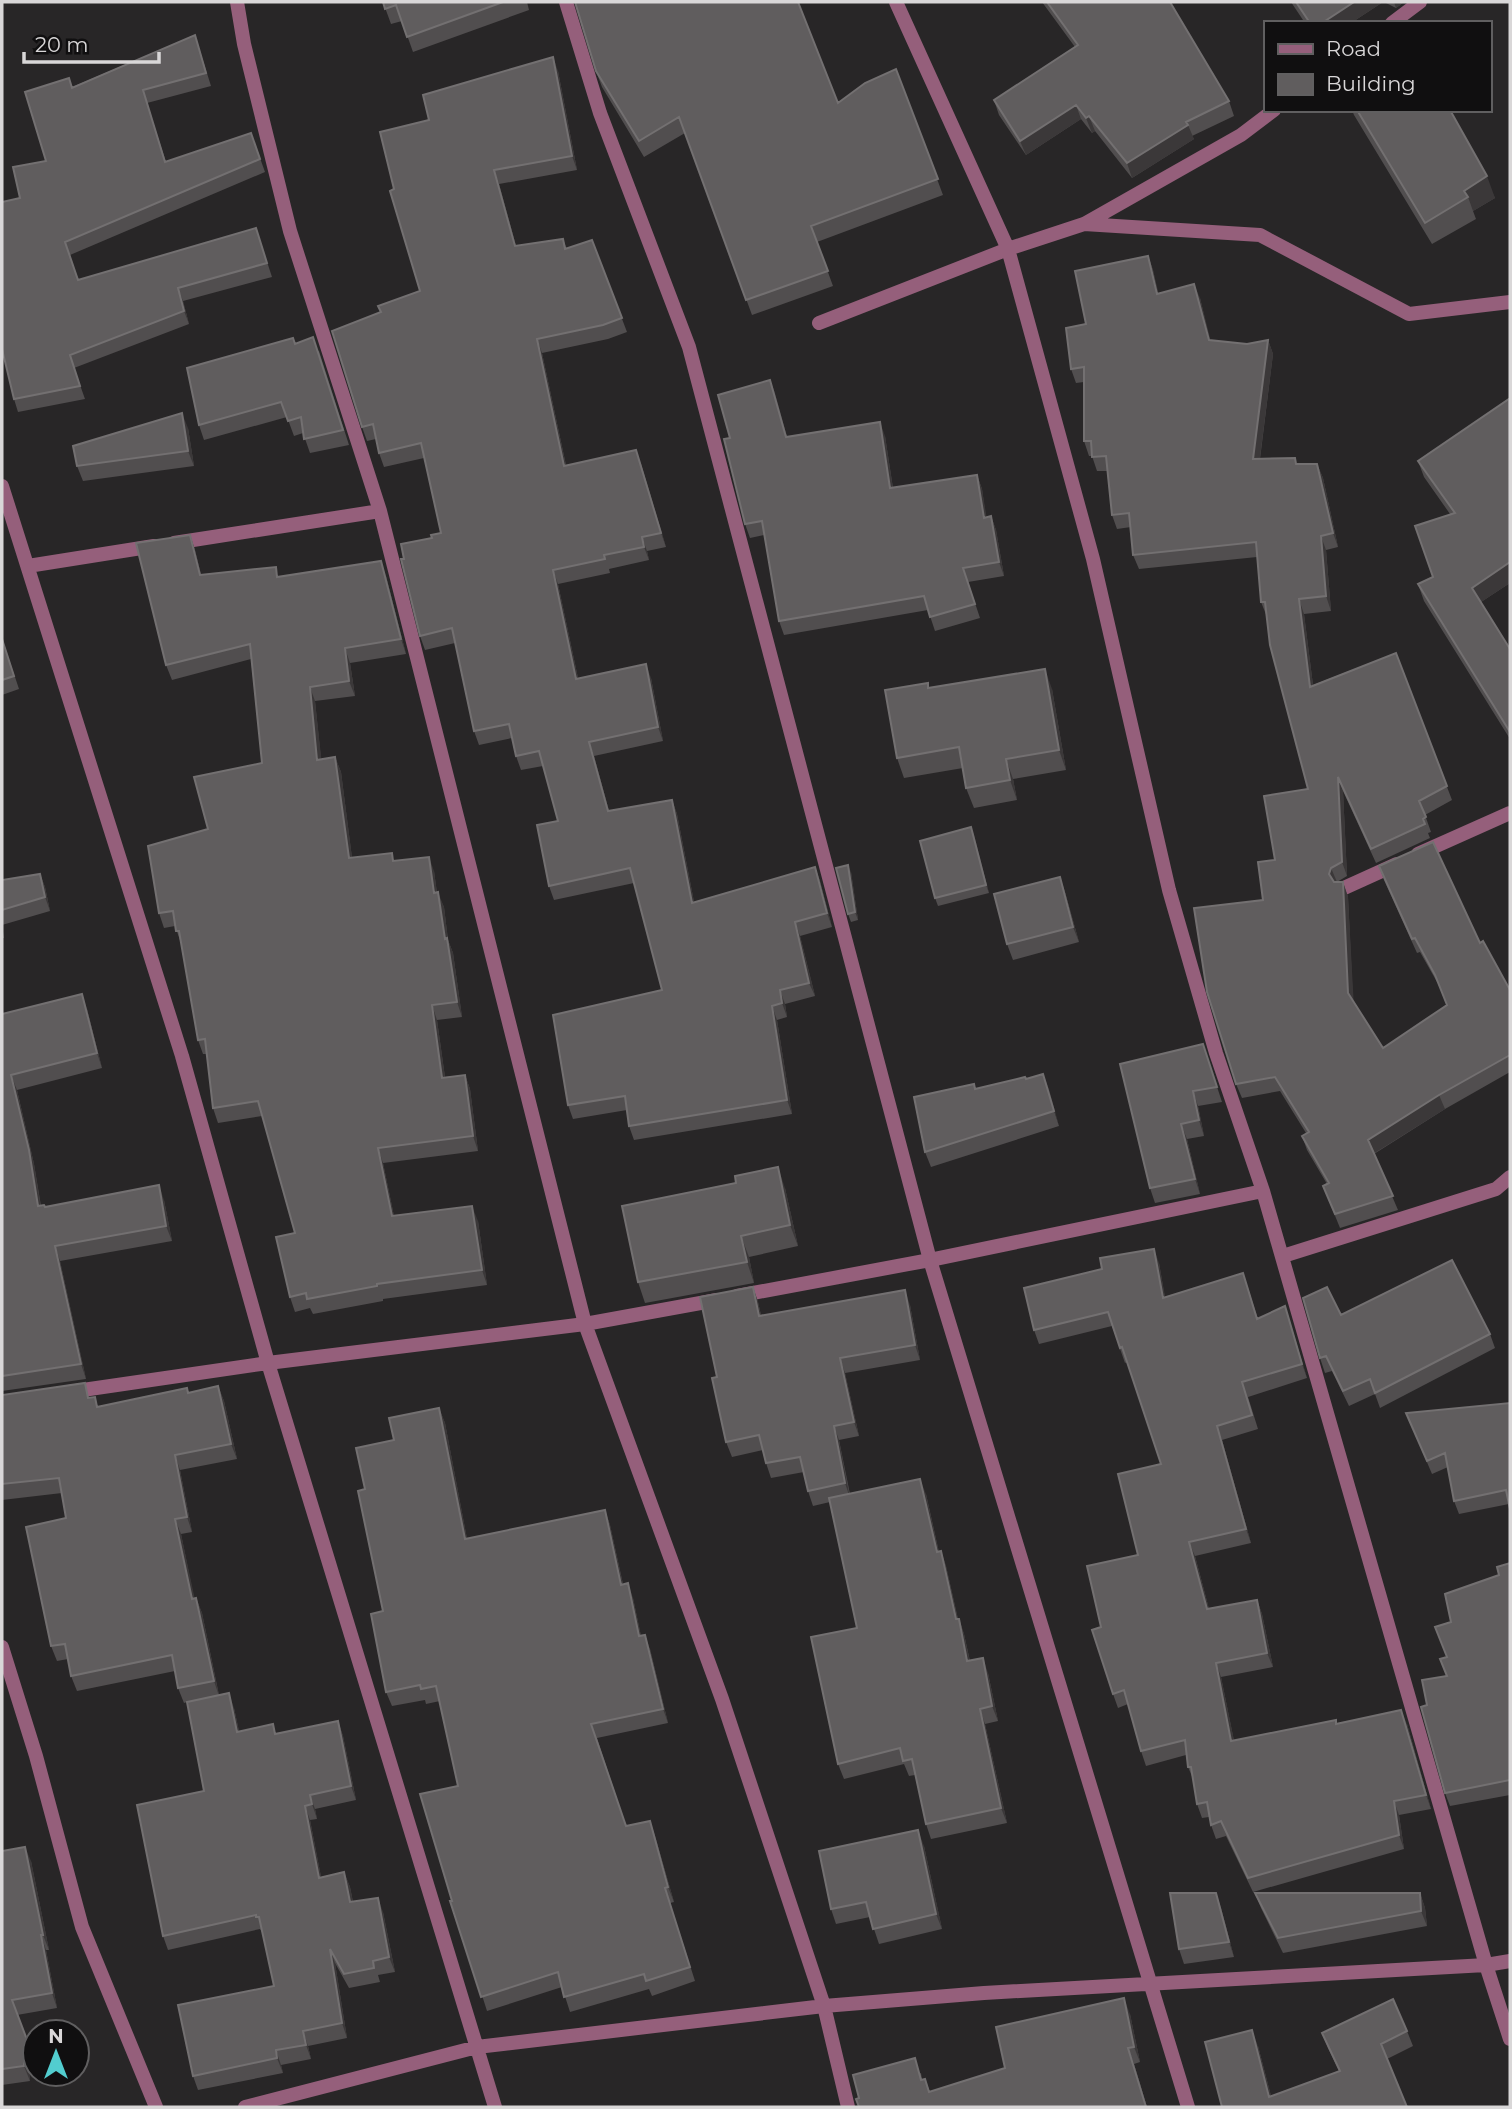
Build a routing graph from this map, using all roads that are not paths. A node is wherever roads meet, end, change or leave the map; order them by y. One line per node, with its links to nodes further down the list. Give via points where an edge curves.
1 (237, 2): 12 (street, via 290,231)
2 (566, 2): 19 (street, via 600,113 689,347)
3 (896, 2): 8 (street)
4 (1420, 2): 5 (street)
5 (1395, 21)
6 (1271, 112): 7 (street, via 1241,135)
7 (1084, 224): 8 (street); 9 (street, via 1260,235 1409,314)
8 (1008, 249): 10 (street); 17 (street, via 1093,559 1169,890)
9 (1510, 302)
10 (819, 323)
11 (2, 486): 13 (street)
12 (380, 511): 13 (street); 20 (street)
13 (28, 566): 21 (street, via 182,1056)
14 (1510, 814): 15 (street)
15 (1343, 888)
16 (1510, 1177): 18 (street, via 1496,1189)
17 (1263, 1191): 18 (street); 19 (street)
18 (1283, 1256): 25 (street)
19 (930, 1260): 20 (street); 26 (street)
20 (585, 1324): 21 (street); 27 (street, via 722,1699)
21 (268, 1363): 22 (street); 29 (street)
22 (55, 1394)
23 (2, 1647): 30 (street, via 82,1927)
24 (1510, 1961): 25 (street)
25 (1486, 1965): 26 (street); 28 (street)
26 (1151, 1984): 27 (street); 34 (street)
27 (824, 2006): 29 (street); 33 (street)
28 (1510, 2039)
29 (477, 2047): 31 (street); 32 (street)
30 (156, 2107)
31 (245, 2107)
32 (495, 2107)
33 (848, 2107)
34 (1188, 2107)

